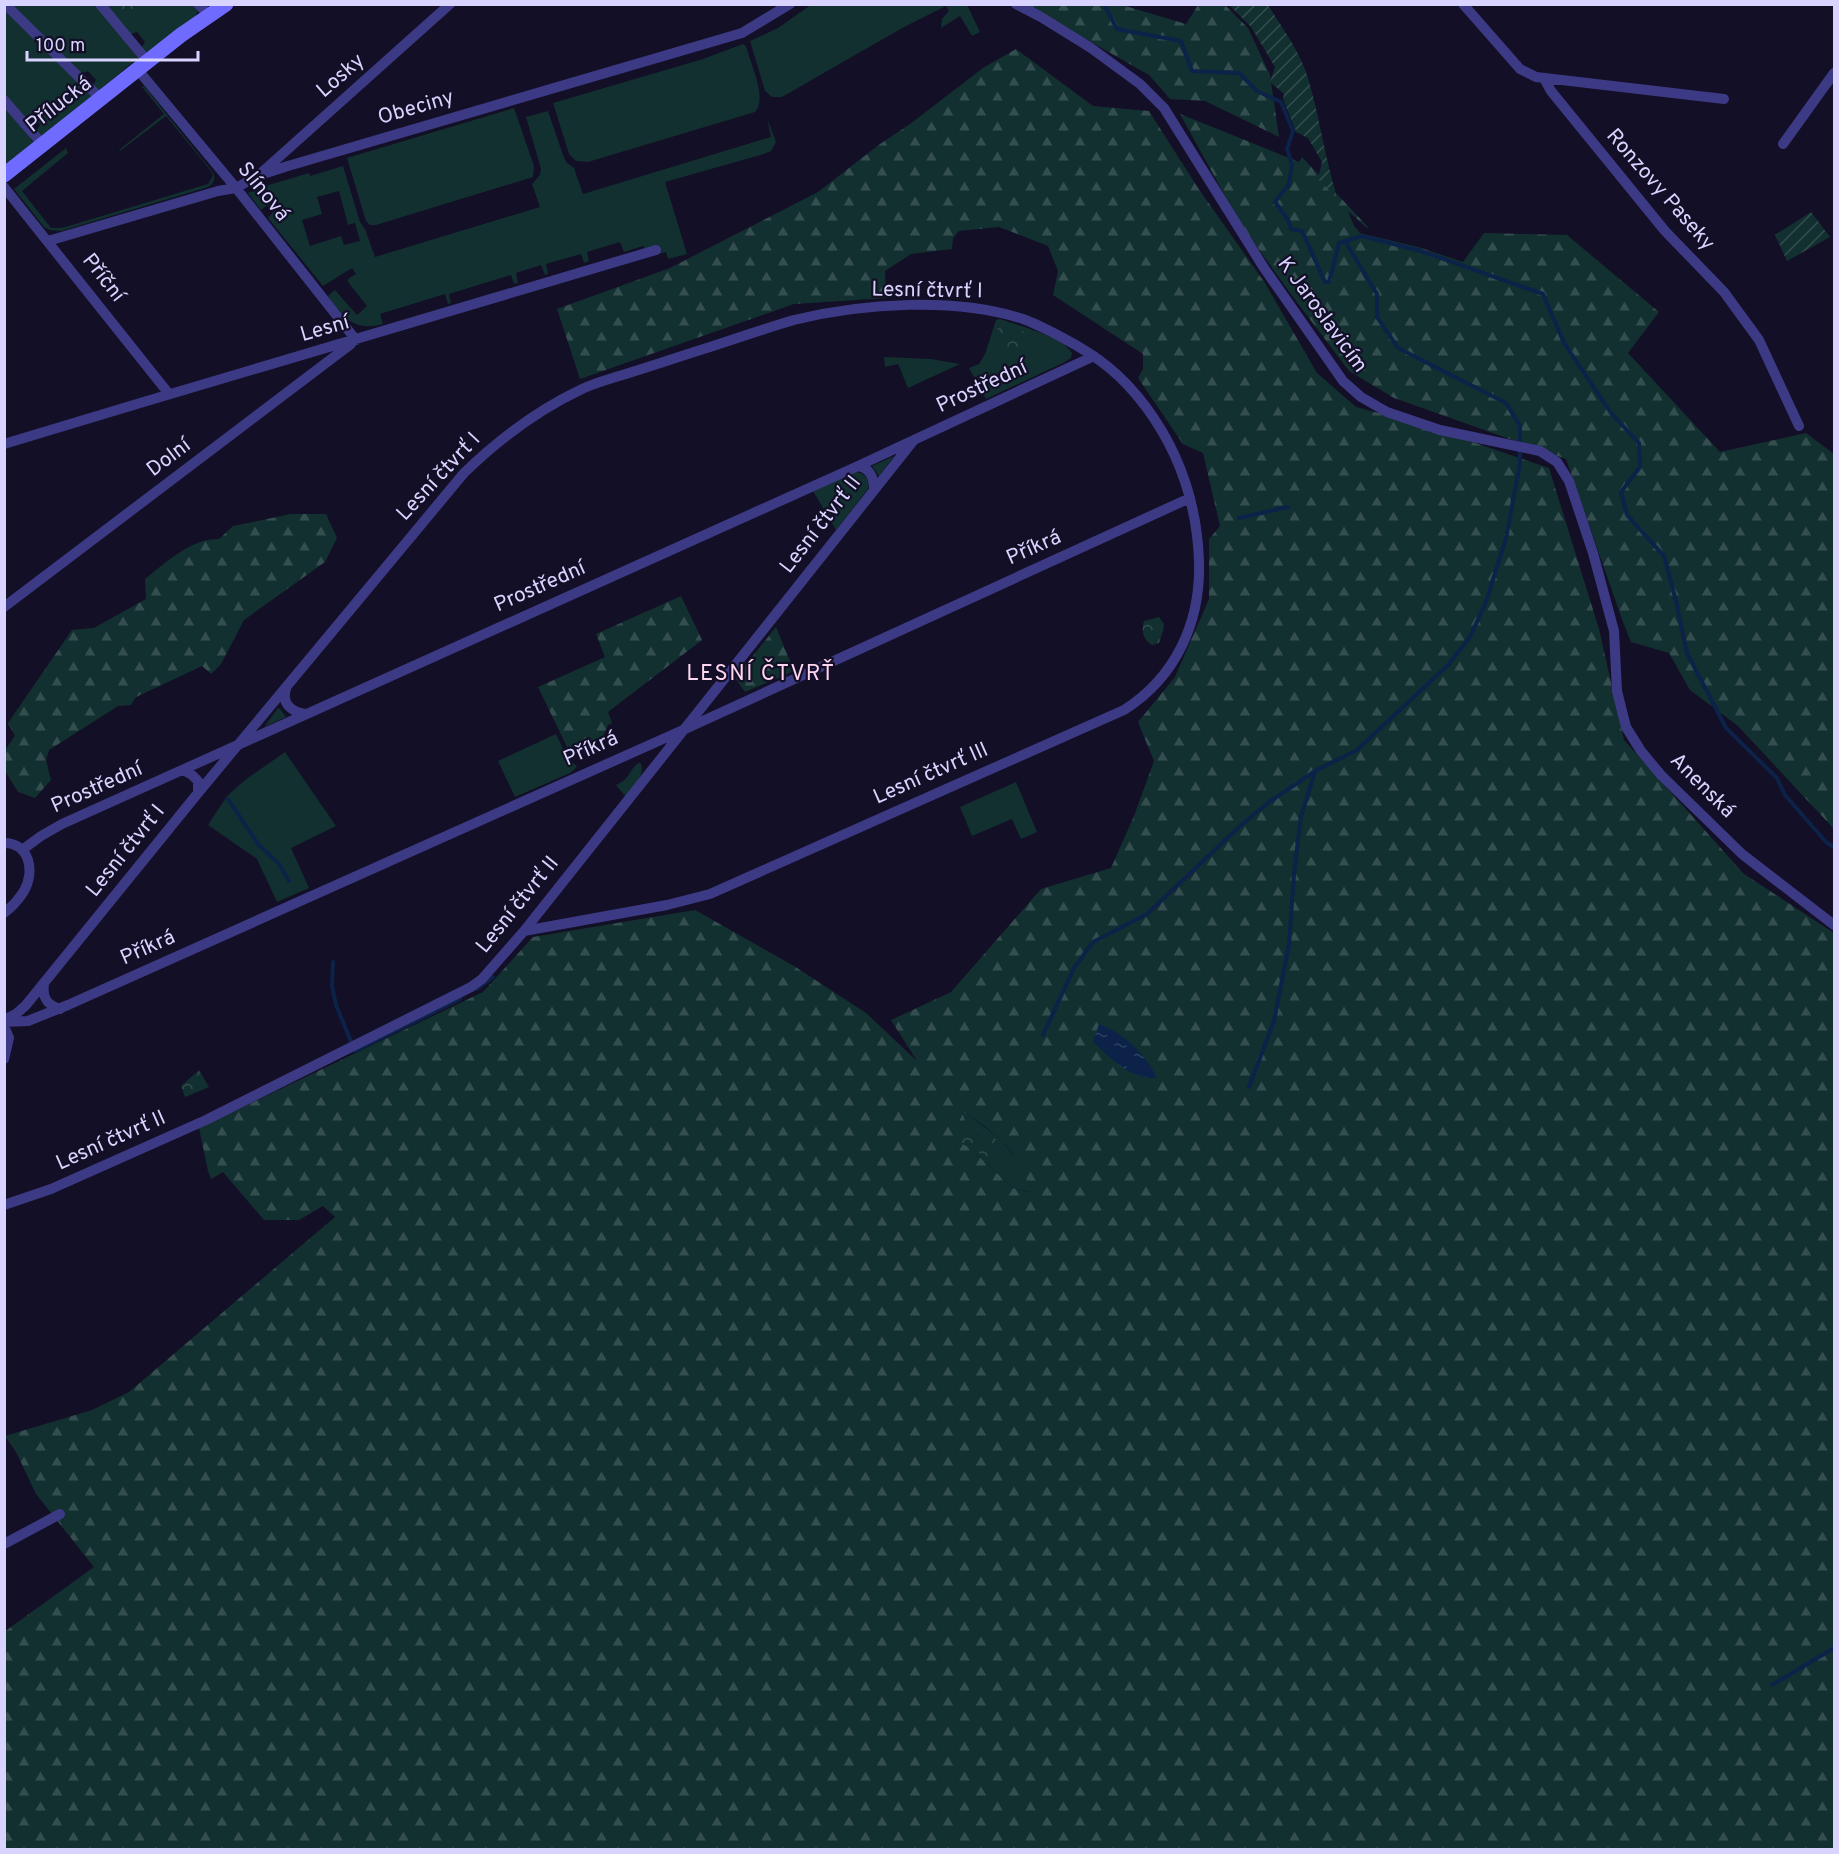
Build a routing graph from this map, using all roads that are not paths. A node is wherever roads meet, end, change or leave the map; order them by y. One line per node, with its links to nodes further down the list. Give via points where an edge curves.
1 (5, 4): 13 (street)
2 (100, 4): 9 (street, Slínová)
3 (226, 4): 8 (street, Přílucká)
4 (450, 4): 18 (street, Losky)
5 (790, 4): 18 (street, Obeciny, via 742,33)
6 (1016, 4): 33 (street, K Jaroslavicím, via 1091,48 1140,84 1164,108 1263,268 1343,381 1361,397 1387,412 1440,430 1540,451 1557,462 1569,481)
7 (1463, 4): 11 (street, via 1520,69)
8 (203, 10): 9 (street, Přílucká)
9 (143, 66): 13 (street, Přílucká); 20 (street, Slínová)
10 (1834, 73): 15 (street)
11 (1545, 80): 14 (street); 26 (street, Ronzovy Paseky, via 1665,231 1724,292 1760,340)
12 (4, 99): 16 (street)
13 (101, 99): 16 (street, Přílucká)
14 (1724, 99)
15 (1783, 144)
16 (43, 145): 17 (street, Přílucká)
17 (4, 175)
18 (257, 176): 20 (street, Obeciny)
19 (4, 188): 21 (street, Příční)
20 (236, 188): 21 (street, Obeciny); 23 (street, Slínová)
21 (48, 241): 25 (street, Příční)
22 (656, 250): 23 (street, Lesní)
23 (356, 340): 25 (street, Lesní); 32 (street, Dolní)
24 (1094, 356): 27 (street, Prostřední); 31 (street, Lesní čtvrť I, via 1127,383 1155,420 1176,457); 34 (street, Lesní čtvrť I, via 1036,324 995,312 950,306 881,307 794,320 582,389 520,425 464,473)
25 (169, 394): 28 (street, Lesní)
26 (1799, 426)
27 (914, 440): 29 (street, Prostřední); 30 (street, Lesní čtvrť II)
28 (4, 444)
29 (858, 466): 30 (street, via 867,469); 35 (street, Prostřední)
30 (874, 489): 36 (street, Lesní čtvrť II)
31 (1190, 498): 36 (street, Příkrá); 44 (street, Lesní čtvrť III, via 1199,567 1195,612 1173,663 1135,703 710,894)
32 (4, 606)
33 (1614, 631): 43 (street, Anenská, via 1617,691 1626,727 1641,751 1742,854)
34 (287, 687): 35 (street, via 287,706); 37 (street, Lesní čtvrť I)
35 (306, 714): 37 (street, Prostřední)
36 (683, 730): 44 (street, Lesní čtvrť II); 46 (street, Příkrá)
37 (238, 746): 38 (street, Prostřední); 39 (street, Lesní čtvrť I)
38 (183, 770): 39 (street, via 198,781); 41 (street, Prostřední, via 62,824)
39 (198, 793): 45 (street, Lesní čtvrť I)
40 (4, 843): 41 (street, via 15,844)
41 (22, 850): 42 (street, via 28,859 29,877 24,891)
42 (4, 913)
43 (1834, 925)
44 (524, 931): 49 (street, Lesní čtvrť II, via 471,987 196,1124 51,1190)
45 (44, 984): 46 (street, via 44,998); 47 (street, Lesní čtvrť I)
46 (60, 1008): 47 (street, Příkrá, via 28,1021)
47 (4, 1023): 48 (street, via 9,1038)
48 (4, 1059)
49 (4, 1205)
50 (60, 1514): 51 (street)
51 (4, 1544)

